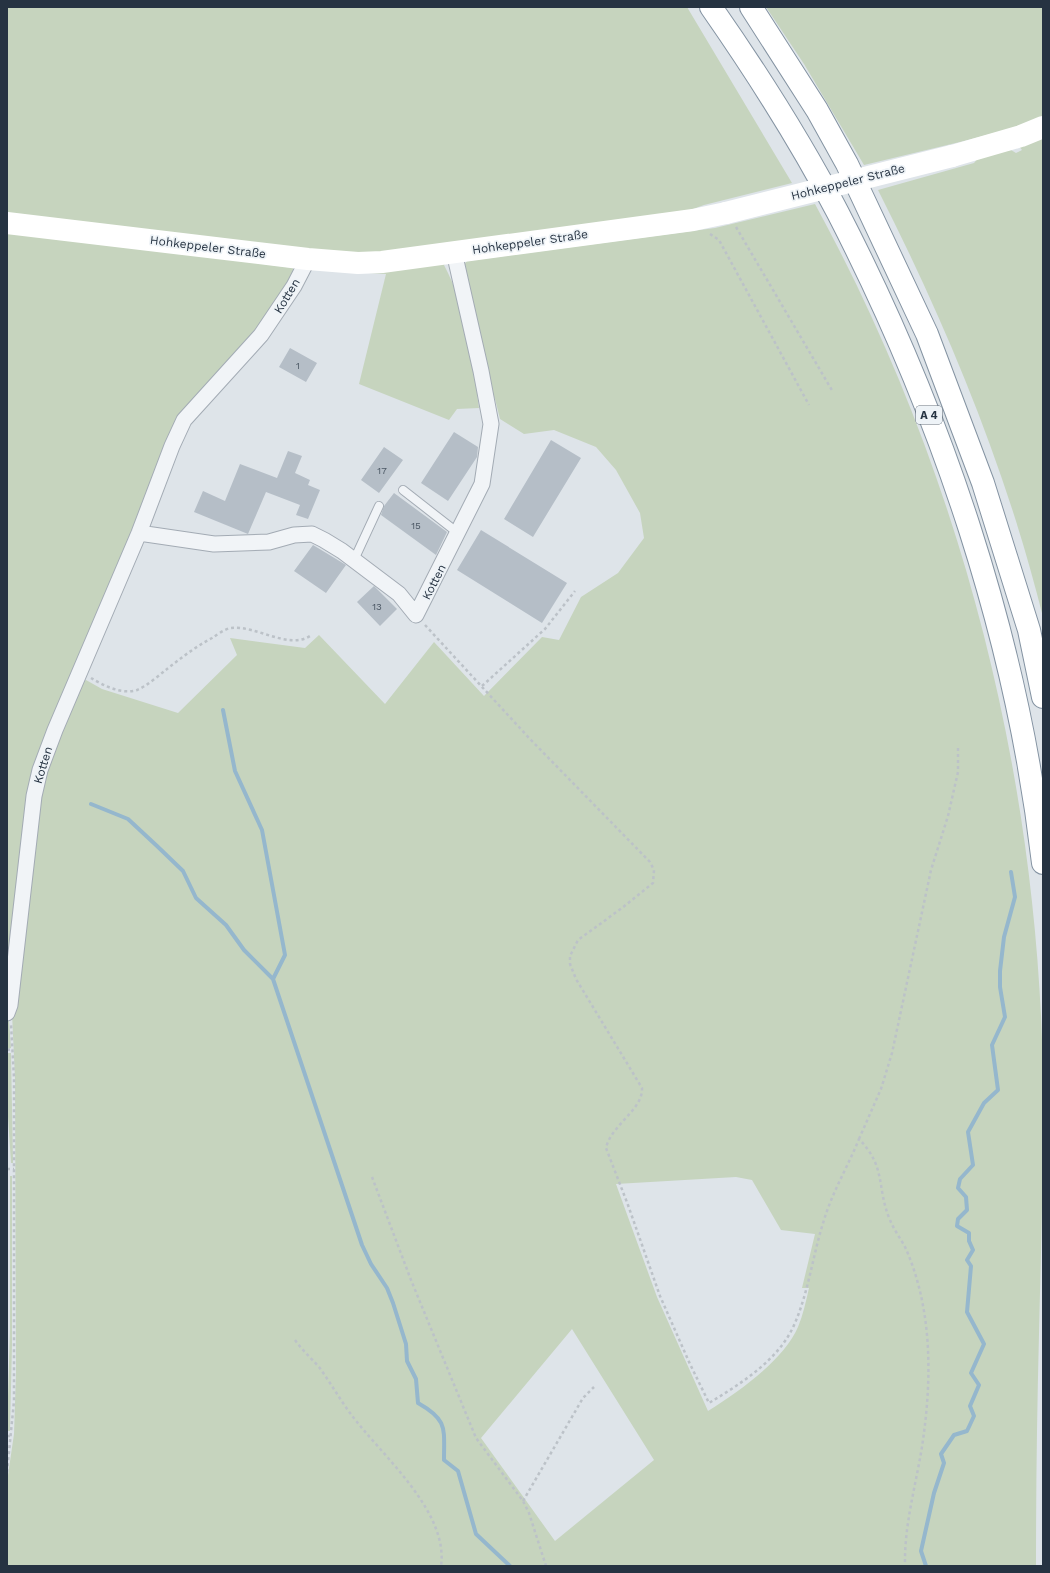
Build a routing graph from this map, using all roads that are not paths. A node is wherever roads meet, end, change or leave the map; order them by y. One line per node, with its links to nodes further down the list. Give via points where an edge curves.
1 (711, 7): 13 (main road, A 4, via 775,103 837,212 913,373 967,522 1001,638 1028,762)
2 (751, 7): 12 (main road, A 4, via 817,110 847,164 927,334 984,483 1029,630)
3 (1043, 127): 5 (main road, Hohkeppeler Straße, bridge, via 1021,136 731,219 693,220)
4 (7, 223): 6 (main road, Hohkeppeler Straße)
5 (454, 252): 6 (main road, Hohkeppeler Straße, via 358,263); 9 (street, Kotten, via 491,424 482,484)
6 (308, 259): 10 (street, Kotten, via 294,286 261,335 184,420)
7 (403, 490): 9 (lane)
8 (379, 506): 11 (lane)
9 (458, 532): 11 (street, Kotten, via 416,615 399,594)
10 (140, 533): 11 (street, Kotten, via 214,544 269,542 294,535 312,534); 14 (street, Kotten, via 40,770 34,796)
11 (354, 560)
12 (1043, 697)
13 (1043, 863)
14 (7, 1013)

